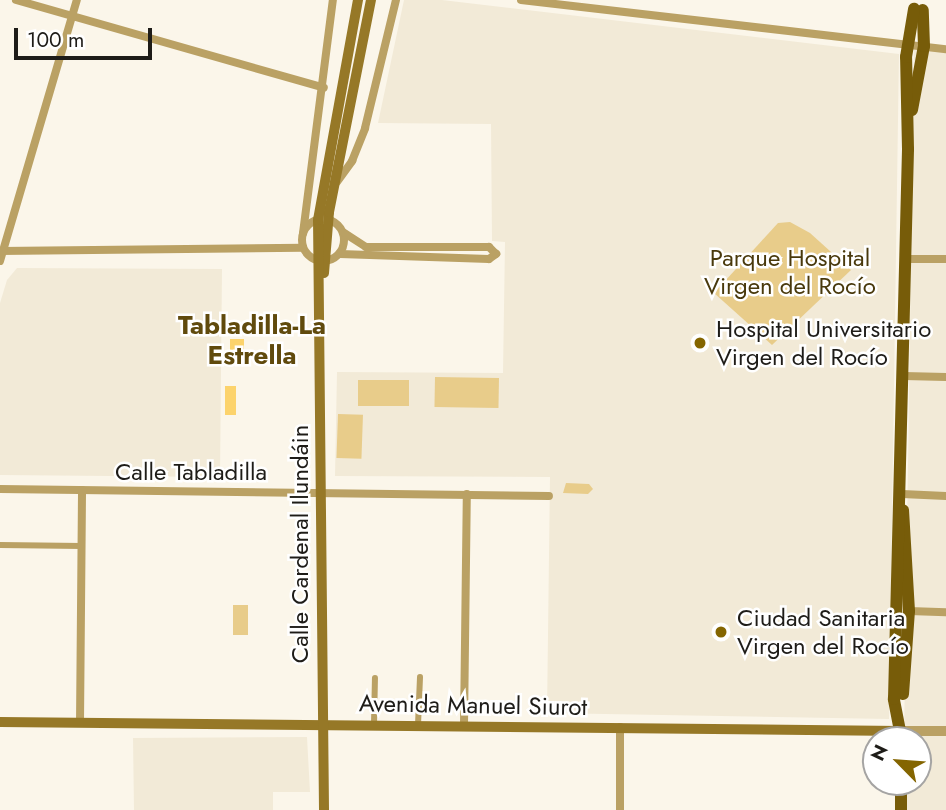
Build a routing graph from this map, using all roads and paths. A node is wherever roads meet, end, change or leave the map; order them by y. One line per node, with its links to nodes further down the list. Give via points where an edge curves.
1 (16, 0): 9 (street)
2 (77, 0): 9 (street)
3 (333, 0): 12 (street)
4 (371, 0): 13 (main road, Calle Cardenal Ilundáin)
5 (396, 0): 13 (street, Calle Cardenal Ilundáin, via 365,128 352,161)
6 (521, 0): 10 (street)
7 (357, 6): 14 (main road, Calle Cardenal Ilundáin)
8 (919, 10): 10 (main road)
9 (73, 16): 12 (street); 19 (street)
10 (915, 45): 11 (street); 22 (main road)
11 (946, 49)
12 (324, 88): 16 (street)
13 (335, 185): 14 (main road, Calle Cardenal Ilundáin)
14 (323, 220): 15 (street); 16 (street); 25 (main road, Calle Cardenal Ilundáin)
15 (343, 232): 17 (street, via 366,247); 20 (street)
16 (303, 233): 18 (street)
17 (472, 247): 21 (street); 21 (street, via 493,248 496,254 492,259)
18 (303, 248): 19 (street); 25 (street)
19 (2, 251): 24 (street)
20 (340, 254): 21 (street); 25 (street)
21 (472, 259)
22 (906, 259): 23 (street); 26 (main road)
23 (946, 260)
24 (0, 261)
25 (323, 262): 30 (main road, Calle Cardenal Ilundáin)
26 (904, 376): 27 (street); 34 (main road)
27 (946, 377)
28 (0, 489): 29 (street, Calle Tabladilla)
29 (82, 491): 30 (street, Calle Tabladilla); 36 (street)
30 (321, 492): 31 (street, Calle Tabladilla); 43 (main road, Calle Cardenal Ilundáin)
31 (467, 494): 32 (street, Calle Tabladilla); 46 (street)
32 (549, 496)
33 (946, 496): 34 (street)
34 (902, 499): 37 (main road, via 908,533); 47 (main road, via 894,699)
35 (0, 545): 36 (street)
36 (82, 546): 42 (street)
37 (909, 611): 38 (street); 48 (main road)
38 (946, 612)
39 (420, 677): 45 (street)
40 (375, 678): 44 (street)
41 (0, 722): 42 (main road, Avenida Manuel Siurot)
42 (80, 723): 43 (main road, Avenida Manuel Siurot)
43 (320, 723): 44 (main road, Avenida Manuel Siurot); 51 (main road, Calle Cardenal Ilundáin)
44 (374, 724): 45 (main road, Avenida Manuel Siurot)
45 (418, 724): 46 (main road, Avenida Manuel Siurot)
46 (464, 725): 49 (main road, Avenida Manuel Siurot)
47 (898, 726)
48 (901, 726)
49 (620, 727): 50 (main road, Avenida Manuel Siurot); 52 (street)
50 (862, 734)
51 (324, 810)
52 (620, 810)

